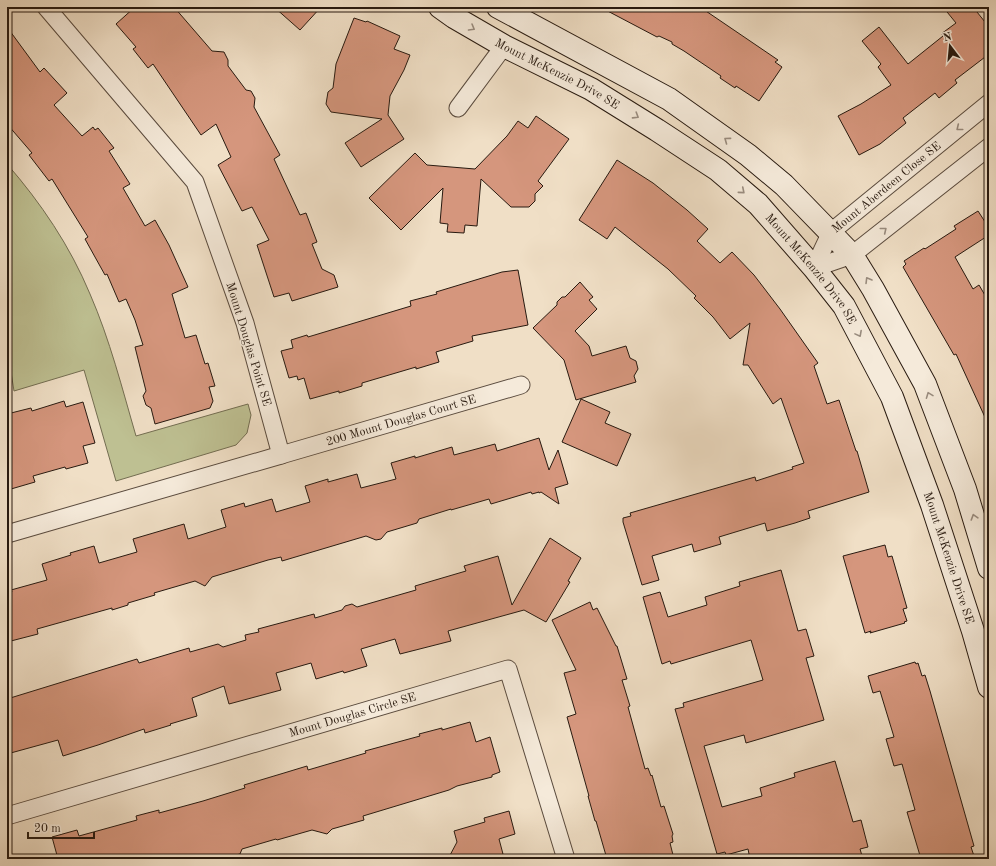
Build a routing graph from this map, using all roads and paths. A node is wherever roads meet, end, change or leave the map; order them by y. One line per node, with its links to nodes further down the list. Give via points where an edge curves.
1 (46, 7): 12 (street, Mount Douglas Point SE, via 195,182 245,323)
2 (440, 7): 4 (street, Mount McKenzie Drive SE, one-way to 4)
3 (498, 7): 8 (street, one-way to 3, via 784,185 748,155 669,99)
4 (504, 46): 6 (street); 10 (street, Mount McKenzie Drive SE, one-way to 10, via 591,89 718,170 758,204)
5 (989, 103): 8 (street, Mount Aberdeen Close SE, one-way to 8)
6 (458, 108)
7 (989, 147): 9 (street, one-way to 7)
8 (831, 232): 9 (street); 10 (street, Mount Aberdeen Close SE)
9 (852, 255): 10 (street); 14 (street, one-way to 9, via 966,489 925,384)
10 (814, 268): 15 (street, Mount McKenzie Drive SE, one-way to 15, via 844,306 892,397 932,505)
11 (521, 385): 12 (street, 200 Mount Douglas Court SE)
12 (281, 455): 13 (street)
13 (7, 534)
14 (989, 568)
15 (989, 687)
16 (7, 816): 17 (street, Mount Douglas Circle SE, via 508,669)
17 (566, 859)

